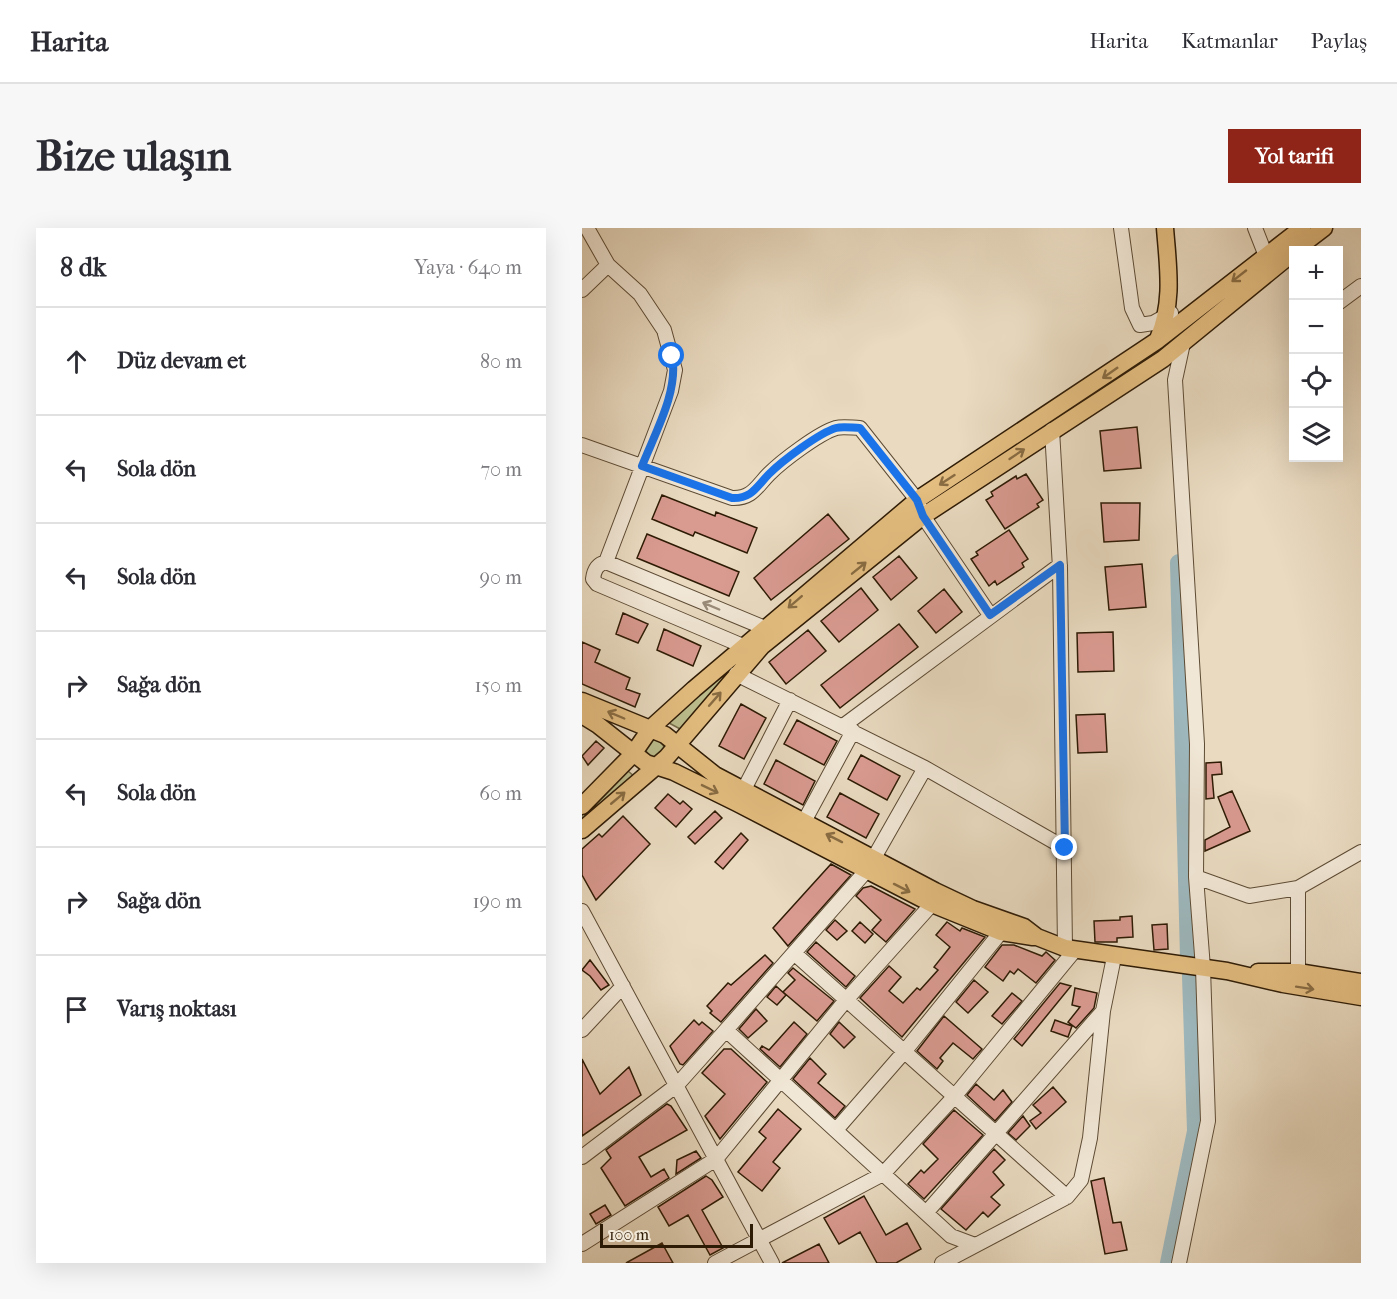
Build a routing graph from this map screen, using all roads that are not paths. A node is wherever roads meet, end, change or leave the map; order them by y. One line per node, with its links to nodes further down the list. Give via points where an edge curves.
1 (587, 228): 10 (street)
2 (1121, 228): 14 (street, via 1132,308 1140,325)
3 (1165, 228): 14 (main road)
4 (1255, 228): 9 (street)
5 (1302, 228): 9 (main road)
6 (1324, 228): 7 (main road)
7 (1301, 246)
8 (1289, 255): 16 (main road)
9 (1266, 256): 14 (main road, one-way to 14)
10 (608, 265): 12 (street); 21 (street, via 640,294 664,330 675,370 671,391)
11 (1361, 286): 13 (street)
12 (582, 290)
13 (1342, 300)
14 (1173, 312): 15 (main road); 16 (main road)
15 (1158, 340): 17 (main road); 22 (main road, one-way to 22)
16 (1183, 343): 17 (main road); 18 (street)
17 (1164, 358): 18 (street); 19 (main road)
18 (1175, 380): 46 (street, via 1197,744)
19 (1052, 430): 23 (main road, one-way to 19); 25 (street)
20 (583, 448): 21 (street)
21 (642, 466): 22 (street, via 742,499 809,444 837,428 860,428); 24 (street)
22 (917, 500): 23 (street); 27 (main road, one-way to 27)
23 (923, 516): 26 (street); 29 (main road, one-way to 23, via 762,646)
24 (606, 562): 27 (street, one-way to 24); 28 (street, via 593,572 597,584)
25 (1060, 565): 26 (street); 43 (street)
26 (990, 615): 34 (street)
27 (765, 628): 28 (main road)
28 (743, 646): 33 (main road)
29 (736, 674): 31 (street); 35 (main road, one-way to 29)
30 (582, 700): 33 (main road, one-way to 30)
31 (790, 700): 34 (street); 39 (street)
32 (582, 715): 36 (main road)
33 (651, 728): 35 (main road); 36 (main road)
34 (848, 728): 38 (street); 41 (street)
35 (677, 743): 37 (main road); 39 (main road)
36 (633, 754): 37 (main road); 40 (main road)
37 (656, 767): 39 (main road, one-way to 39); 42 (main road, one-way to 37)
38 (925, 768): 43 (street); 45 (street)
39 (741, 796): 41 (main road)
40 (582, 806)
41 (800, 828): 45 (main road)
42 (582, 830)
43 (1065, 848): 52 (street)
44 (1361, 852): 47 (street)
45 (870, 864): 48 (main road, one-way to 48); 51 (main road, via 1024,927); 53 (street)
46 (1196, 877): 47 (street, via 1249,896); 55 (street)
47 (1298, 888): 57 (street)
48 (932, 904): 50 (main road); 61 (street)
49 (582, 911): 59 (street)
50 (1001, 932): 51 (main road); 65 (street)
51 (1037, 937): 52 (main road)
52 (1070, 949): 54 (main road); 68 (street)
53 (794, 953): 61 (street); 64 (street)
54 (1114, 957): 55 (main road); 62 (street)
55 (1203, 968): 56 (main road); 82 (street, via 1208,1121)
56 (1227, 971): 57 (main road); 60 (main road, one-way to 60)
57 (1298, 972): 58 (main road)
58 (1361, 982)
59 (623, 986): 63 (street); 67 (street)
60 (1361, 997)
61 (846, 1000): 65 (street); 66 (street)
62 (1103, 1011): 70 (street); 74 (street, via 1090,1138 1081,1180)
63 (582, 1030)
64 (726, 1030): 66 (street); 67 (street)
65 (904, 1052): 68 (street); 69 (street)
66 (781, 1080): 69 (street); 72 (street)
67 (677, 1085): 71 (street); 72 (street)
68 (954, 1097): 70 (street); 73 (street)
69 (836, 1130): 73 (street)
70 (996, 1134): 74 (street); 75 (street)
71 (583, 1153)
72 (716, 1159): 76 (street); 77 (street)
73 (883, 1174): 75 (street); 76 (street)
74 (1067, 1197): 78 (street)
75 (926, 1213): 78 (street, via 951,1236)
76 (758, 1238): 79 (street); 80 (street)
77 (582, 1245)
78 (975, 1245): 81 (street)
79 (715, 1263)
80 (772, 1263)
81 (942, 1263)
82 (1179, 1263)

